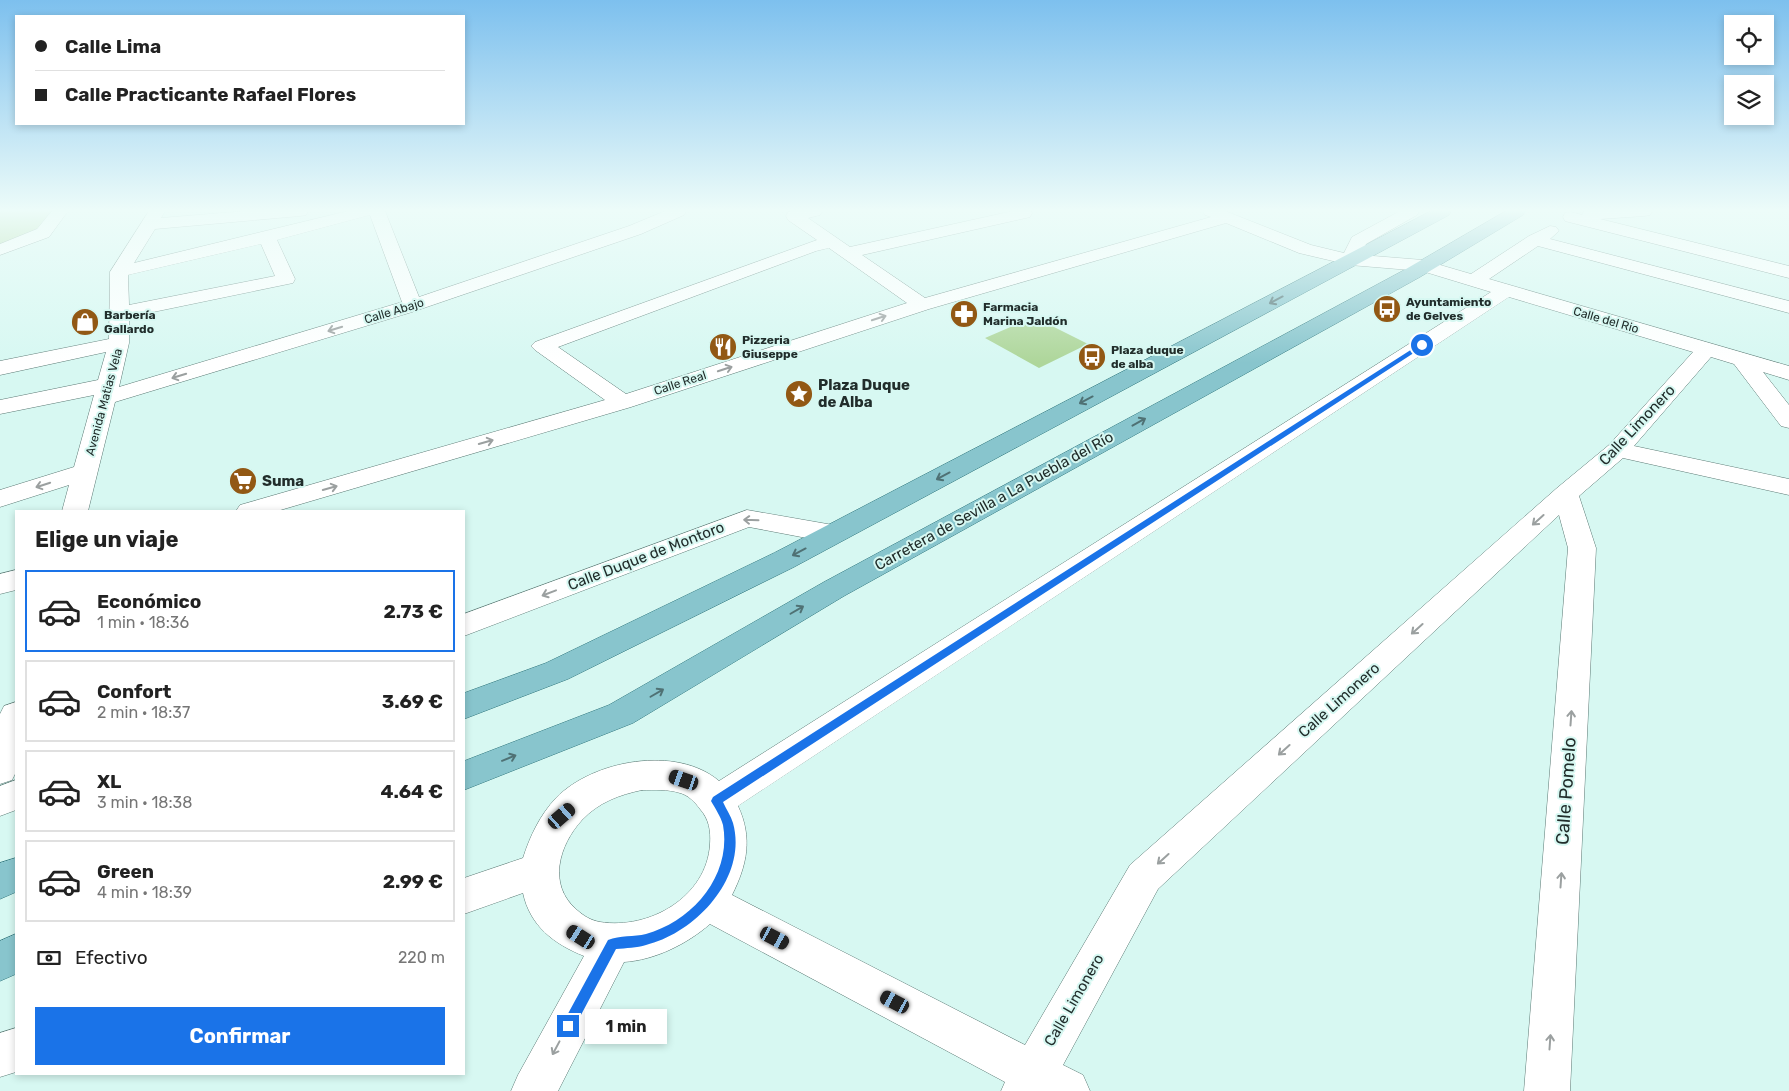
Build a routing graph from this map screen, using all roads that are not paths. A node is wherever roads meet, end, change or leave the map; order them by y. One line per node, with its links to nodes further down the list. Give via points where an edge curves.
1 (125, 262): 16 (street)
2 (162, 262): 16 (street)
3 (278, 262): 23 (street, via 286,279)
4 (396, 262): 20 (street)
5 (541, 262): 20 (street, Calle Abajo)
6 (769, 262): 30 (street, via 542,346)
7 (861, 262): 21 (street)
8 (1062, 262): 21 (street, Calle Real)
9 (1346, 262): 40 (main road, one-way to 40)
10 (1373, 262): 15 (street, Calle del Rio)
11 (1430, 262): 15 (main road, Carretera de Sevilla a La Puebla del Río)
12 (1502, 262): 18 (street)
13 (1618, 262): 22 (street)
14 (1752, 262): 17 (street)
15 (1423, 266): 18 (street, Calle del Rio); 47 (main road, Carretera de Sevilla a La Puebla del Río, one-way to 15, via 621,714 834,589)
16 (119, 272): 23 (street, Avenida Matias Vela)
17 (1789, 272)
18 (1473, 281): 19 (street, Calle del Rio)
19 (1506, 291): 25 (street, Calle del Rio); 50 (street)
20 (413, 305): 29 (street, Calle Abajo, one-way to 29)
21 (922, 305): 30 (street, Calle Real, one-way to 21)
22 (1789, 307)
23 (119, 313): 24 (street, Avenida Matias Vela)
24 (119, 343): 27 (street); 29 (street, Avenida Matias Vela)
25 (1707, 349): 26 (street, Calle del Rio); 33 (street, Calle Limonero)
26 (1741, 358): 28 (street, Calle del Rio); 32 (street)
27 (0, 368)
28 (1789, 373)
29 (106, 392): 31 (street, Calle Abajo); 34 (street, Avenida Matias Vela)
30 (623, 402): 39 (street, Calle Real, one-way to 30)
31 (0, 408)
32 (1789, 421)
33 (1618, 450): 35 (street); 36 (street, Calle Limonero)
34 (86, 471): 37 (street, one-way to 37); 38 (street, Avenida Matias Vela)
35 (1789, 487)
36 (1566, 494): 61 (street, Calle Limonero, one-way to 61, via 1144,877); 63 (street, Calle Pomelo, one-way to 36, via 1582,548)
37 (0, 498)
38 (75, 510)
39 (252, 510)
40 (833, 534): 43 (street, Calle Duque de Montoro, one-way to 43, via 747,518); 44 (main road, one-way to 44, via 557,671)
41 (15, 580): 42 (street)
42 (0, 584)
43 (465, 625)
44 (465, 706)
45 (15, 718): 46 (street)
46 (0, 770)
47 (465, 776)
48 (15, 795): 49 (street)
49 (0, 801)
50 (717, 801): 51 (street, via 697,785 671,776 642,775 614,781 586,795 562,816 546,842); 55 (street, via 728,823 730,849 723,876)
51 (539, 870): 54 (street); 56 (street, via 542,897 556,921 581,937)
52 (15, 875): 53 (main road)
53 (0, 882)
54 (465, 896)
55 (706, 902): 56 (street, via 680,925 647,939); 61 (street)
56 (612, 944): 62 (street, one-way to 62)
57 (15, 954): 58 (main road)
58 (0, 961)
59 (15, 1050): 60 (street)
60 (0, 1055)
61 (1041, 1085)
62 (534, 1091)
63 (1547, 1091)

